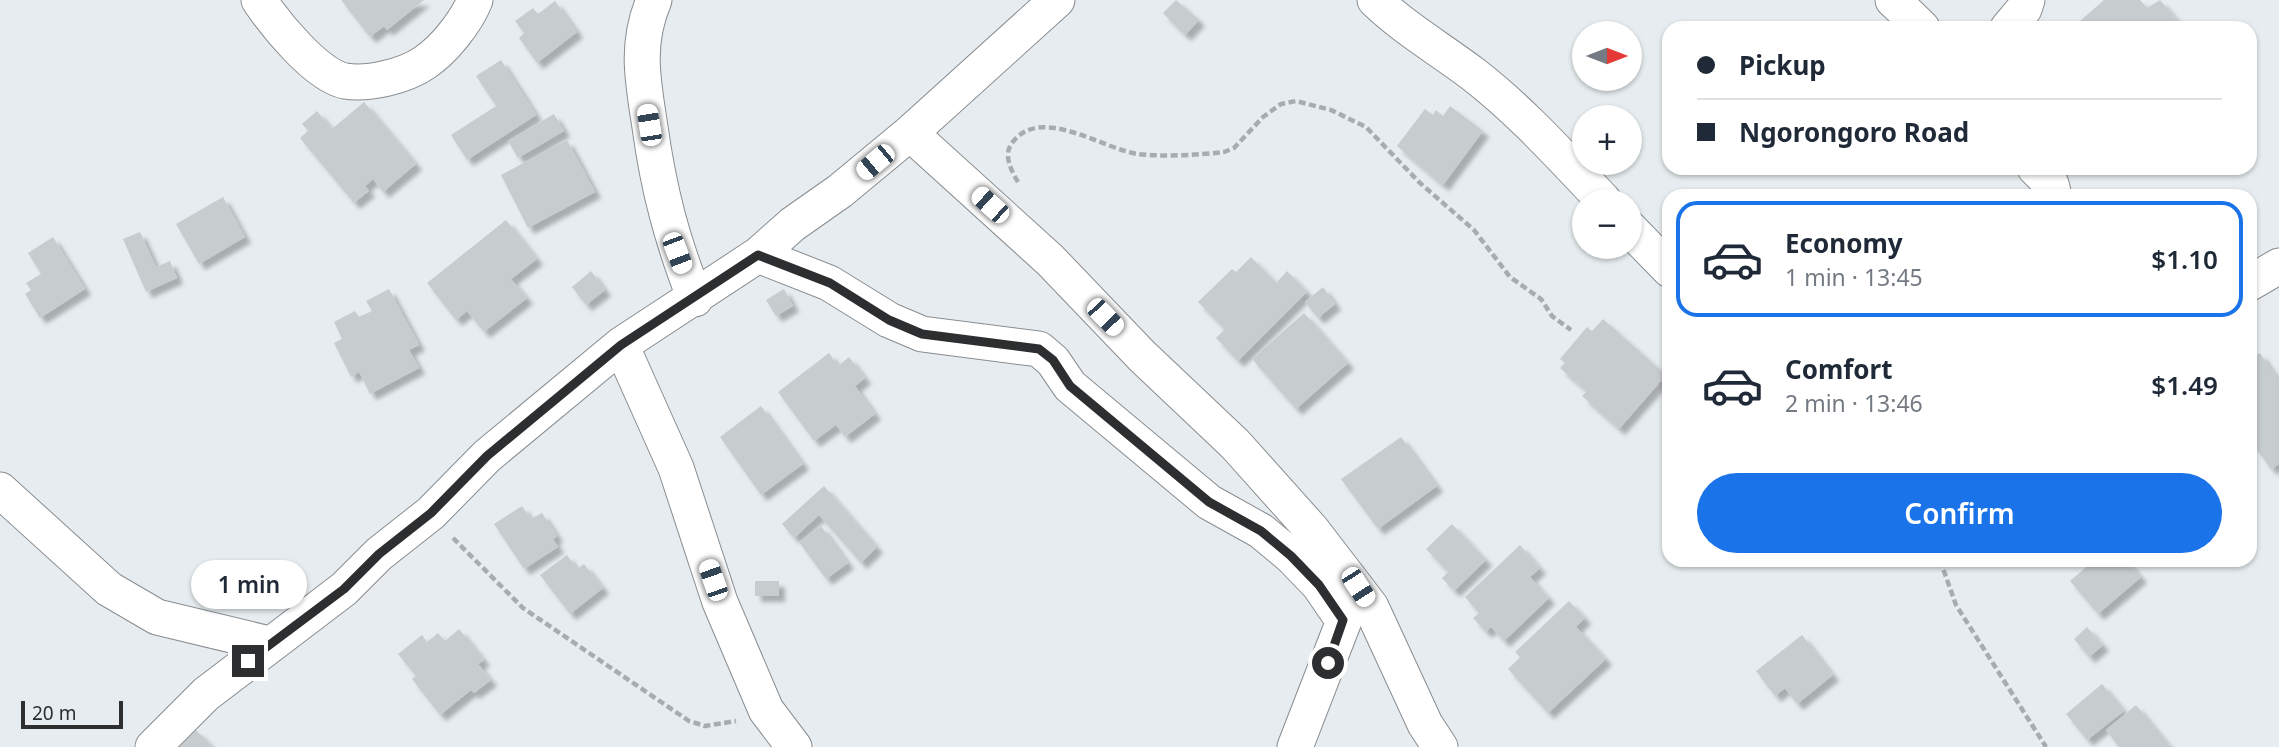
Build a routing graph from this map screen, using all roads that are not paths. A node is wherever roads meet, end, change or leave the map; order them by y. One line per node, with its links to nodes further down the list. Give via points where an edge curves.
1 (259, 0): 2 (street, via 317,64 345,81 385,78 425,63 456,32)
2 (475, 0)
3 (654, 0): 19 (street, via 646,19 640,68 659,191)
4 (1057, 0): 10 (street)
5 (1375, 0): 12 (street, via 1474,75)
6 (1893, 0): 8 (street)
7 (2027, 0): 9 (street)
8 (1915, 21)
9 (2014, 21)
10 (910, 133): 15 (street); 22 (street, via 1050,260 1235,444)
11 (2042, 175): 13 (street)
12 (1593, 189)
13 (2052, 189)
14 (1642, 241): 16 (street)
15 (758, 255): 19 (street); 23 (street, via 830,283 889,320 922,334 1039,349 1053,360 1070,386 1200,495 1261,531 1291,556)
16 (1662, 262)
17 (2279, 266): 18 (street)
18 (2257, 279)
19 (695, 299): 20 (street)
20 (621, 345): 24 (street, via 487,456 431,513 344,589); 26 (street, via 676,468 720,602 766,710)
21 (0, 490): 24 (street, via 109,590 157,617)
22 (1358, 587): 23 (street); 28 (street)
23 (1343, 620): 27 (street)
24 (269, 644): 25 (street, via 206,694)
25 (153, 747)
26 (794, 747)
27 (1295, 747)
28 (1440, 747)

